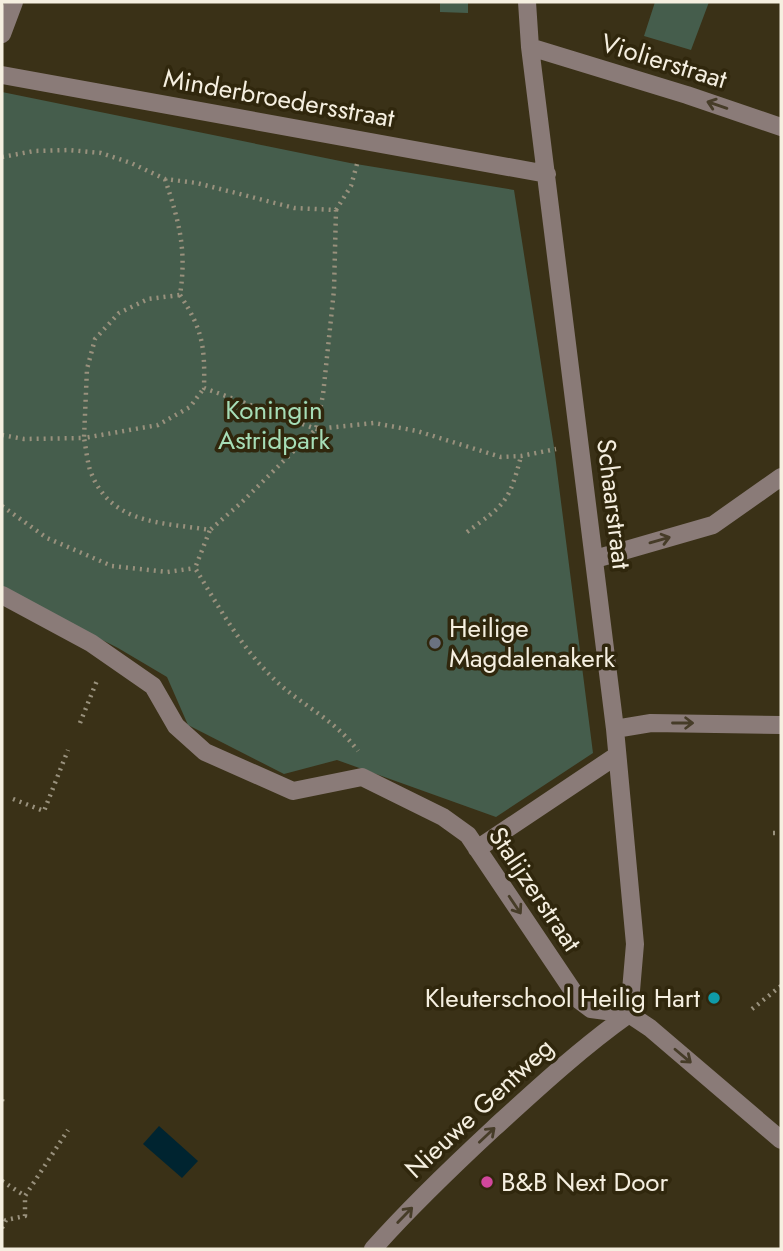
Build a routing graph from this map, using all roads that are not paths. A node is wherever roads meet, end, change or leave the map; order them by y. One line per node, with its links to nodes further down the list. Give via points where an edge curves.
1 (14, 2): 3 (street)
2 (527, 2): 4 (street, Schaarstraat)
3 (2, 34)
4 (530, 47): 6 (street, Violierstraat, one-way to 4); 7 (street, Schaarstraat)
5 (2, 75): 7 (street, Minderbroedersstraat)
6 (781, 127)
7 (547, 174): 9 (street, Schaarstraat)
8 (781, 477): 9 (street, one-way to 8, via 713,524)
9 (595, 559): 12 (street, Schaarstraat)
10 (2, 595): 14 (street, Stalijzerstraat, via 108,653 153,686 176,726 205,752 293,791 362,776 443,817 468,835)
11 (781, 724): 12 (street, one-way to 11, via 651,723)
12 (615, 729): 13 (street, Schaarstraat)
13 (616, 756): 14 (street); 15 (street, Schaarstraat, via 635,944)
14 (477, 849): 15 (street, Stalijzerstraat, one-way to 15, via 579,1000 590,1009)
15 (629, 1014): 16 (street, one-way to 16); 17 (street, Nieuwe Gentweg, one-way to 15, via 437,1181 533,1092 586,1044)
16 (781, 1140)
17 (373, 1249)

